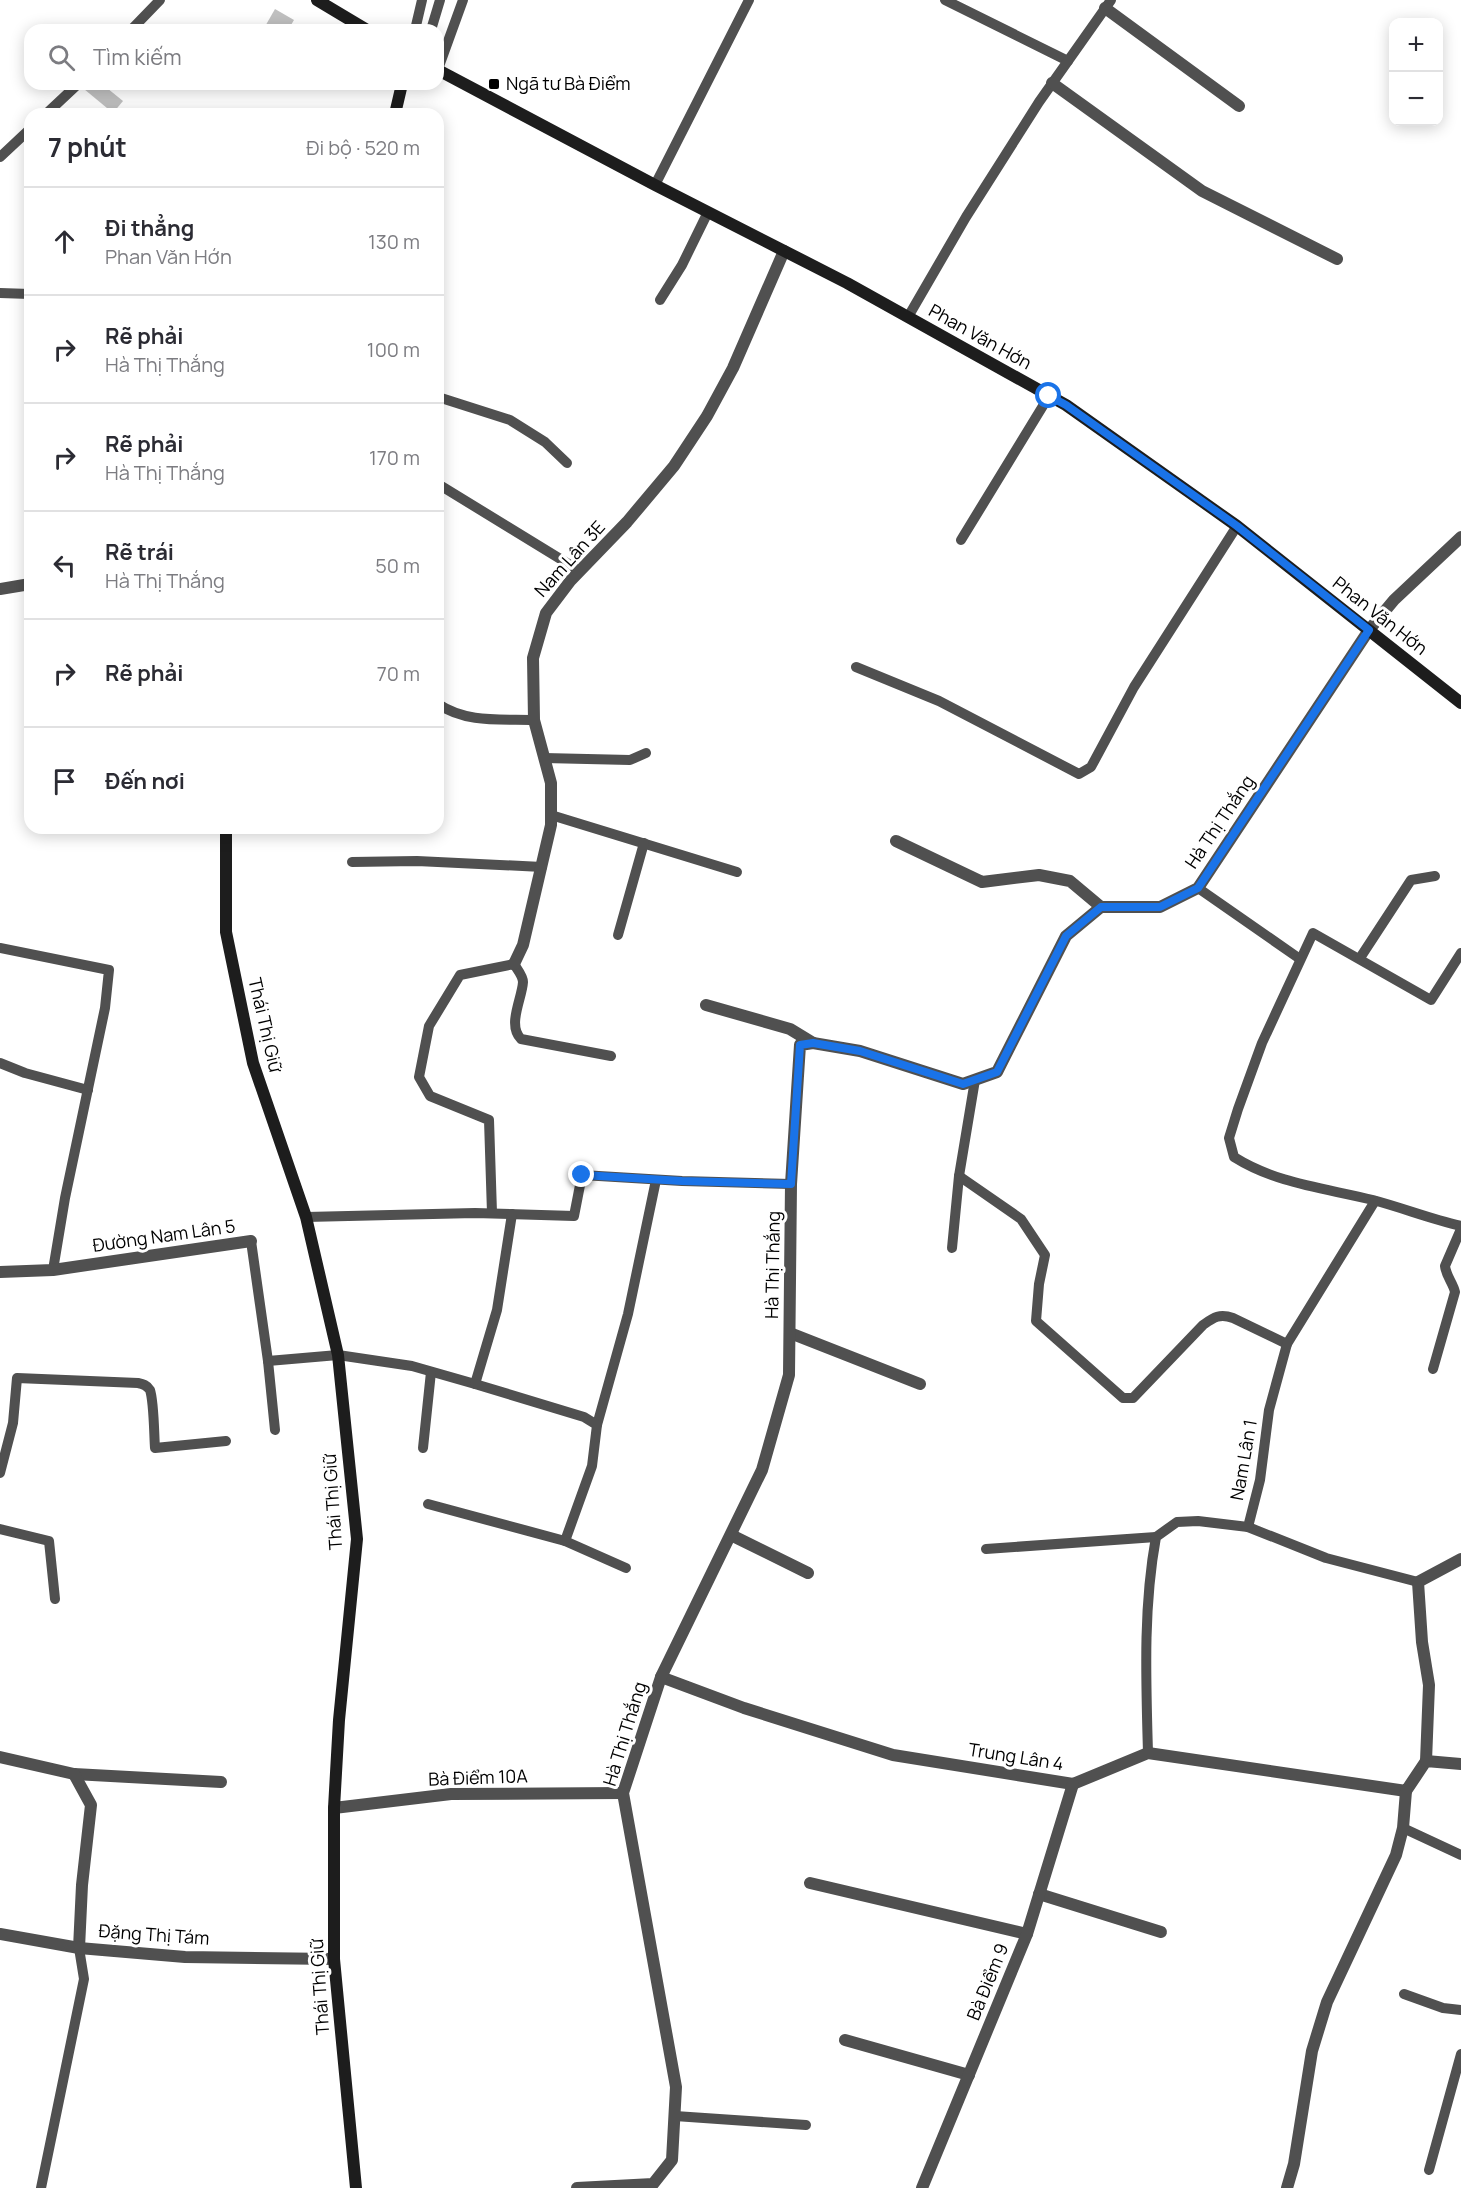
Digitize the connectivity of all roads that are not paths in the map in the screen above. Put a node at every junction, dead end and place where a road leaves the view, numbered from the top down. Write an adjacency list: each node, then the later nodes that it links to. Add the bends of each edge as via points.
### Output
1 (160, 0): 9 (lane)
2 (317, 0): 10 (street)
3 (422, 0): 11 (lane)
4 (440, 0): 12 (lane)
5 (463, 0): 13 (lane)
6 (748, 0): 24 (lane)
7 (945, 0): 14 (lane)
8 (1108, 4): 14 (lane); 19 (street)
9 (137, 24)
10 (357, 24)
11 (416, 24)
12 (433, 24)
13 (444, 52)
14 (1068, 61): 16 (lane)
15 (444, 72): 24 (street, Phan Văn Hớn)
16 (1052, 83): 27 (street, via 1202,191); 31 (lane, via 966,217)
17 (72, 90): 20 (lane)
18 (400, 90): 21 (street)
19 (1239, 106)
20 (52, 108)
21 (396, 108)
22 (24, 135): 23 (lane)
23 (0, 157)
24 (655, 185): 25 (street, Phan Văn Hớn)
25 (708, 212): 26 (street, Phan Văn Hớn); 30 (lane)
26 (784, 251): 31 (street, Phan Văn Hớn); 39 (street, Nam Lân 3E, via 733,368 707,416 674,466)
27 (1337, 259)
28 (0, 293): 29 (lane)
29 (24, 294)
30 (660, 300)
31 (908, 317): 32 (street, Phan Văn Hớn)
32 (1049, 396): 36 (street, Phan Văn Hớn); 38 (lane)
33 (444, 399): 34 (lane, via 510,420 545,442)
34 (567, 463)
35 (444, 487): 39 (lane)
36 (1237, 526): 42 (street, Phan Văn Hớn); 43 (lane, via 1134,687 1091,767 1079,774 939,701)
37 (1461, 537): 42 (street, Hà Thị Thắng, via 1394,600)
38 (961, 540)
39 (580, 571): 46 (street, Nam Lân 3E, via 546,612 533,658)
40 (24, 585): 41 (street)
41 (0, 589)
42 (1369, 630): 44 (street, Phan Văn Hớn); 57 (street, Hà Thị Thắng)
43 (856, 667)
44 (1461, 703)
45 (444, 708): 46 (lane, via 464,717)
46 (534, 720): 48 (street, Nam Lân 3E)
47 (646, 753): 48 (lane, via 630,760)
48 (544, 758): 49 (street, Nam Lân 3E, via 551,783)
49 (551, 814): 52 (lane); 54 (street, Nam Lân 3E)
50 (226, 834): 77 (street, Thái Thị Giữ, via 226,932 254,1063)
51 (896, 841): 58 (street, via 982,882 1040,875 1070,881)
52 (644, 843): 55 (lane); 59 (lane)
53 (352, 862): 54 (lane)
54 (542, 867): 64 (street, Nam Lân 3E, via 523,945)
55 (737, 872)
56 (1436, 876): 62 (lane, via 1411,880)
57 (1198, 888): 58 (street, Hà Thị Thắng, via 1160,907); 63 (lane)
58 (1101, 907): 69 (street, via 1066,936 997,1072)
59 (618, 935)
60 (0, 948): 70 (lane, via 109,970)
61 (1461, 953): 62 (lane, via 1431,1000)
62 (1360, 958): 63 (lane, via 1313,933)
63 (1300, 959): 74 (lane, via 1262,1043 1238,1109 1229,1138 1234,1157 1251,1168 1299,1185)
64 (514, 964): 67 (lane, via 523,979 516,1026 519,1037); 75 (lane, via 460,975 429,1026 418,1077 430,1096 489,1120)
65 (706, 1005): 66 (street, via 790,1029)
66 (813, 1043): 69 (street, via 860,1051 963,1084); 73 (street, Hà Thị Thắng, via 800,1045)
67 (611, 1056)
68 (0, 1063): 70 (lane)
69 (975, 1080): 71 (lane)
70 (88, 1090): 81 (lane)
71 (959, 1176): 80 (lane); 84 (lane, via 1021,1218 1045,1255 1036,1321 1123,1398 1133,1398 1216,1316 1233,1318)
72 (656, 1180): 73 (lane); 76 (lane, via 582,1175 574,1216); 91 (lane, via 628,1314)
73 (791, 1184): 83 (street, Hà Thị Thắng)
74 (1375, 1201): 78 (lane); 84 (lane, Nam Lân 1)
75 (492, 1213): 76 (lane); 77 (lane)
76 (513, 1214): 89 (lane, via 497,1310)
77 (306, 1217): 85 (street, Thái Thị Giữ)
78 (1461, 1228): 87 (lane, via 1445,1266 1455,1292)
79 (251, 1241): 81 (street, Đường Nam Lân 5); 86 (lane, Đường Nam Lân 5)
80 (952, 1248)
81 (53, 1270): 82 (street, Đường Nam Lân 5)
82 (0, 1272)
83 (790, 1333): 90 (street); 99 (street, Hà Thị Thắng, via 789,1375 762,1470)
84 (1287, 1344): 97 (lane, Nam Lân 1, via 1269,1410 1260,1479)
85 (338, 1355): 86 (lane); 88 (lane); 118 (street, Thái Thị Giữ, via 357,1539)
86 (268, 1361): 92 (lane, Đường Nam Lân 5)
87 (1433, 1369)
88 (431, 1372): 89 (lane); 94 (lane)
89 (475, 1384): 91 (lane, via 584,1417)
90 (920, 1384)
91 (597, 1425): 101 (lane, via 592,1466)
92 (275, 1430)
93 (226, 1441): 95 (lane, via 155,1448 150,1390 146,1385 17,1378 13,1424)
94 (423, 1448)
95 (0, 1473)
96 (428, 1504): 101 (lane)
97 (1248, 1527): 100 (lane, Nam Lân 1, via 1177,1522); 106 (lane, via 1326,1558)
98 (0, 1528): 107 (lane, via 49,1541)
99 (730, 1535): 105 (street); 108 (street, Hà Thị Thắng)
100 (1156, 1537): 102 (lane); 109 (lane, via 1145,1654)
101 (564, 1541): 104 (lane)
102 (986, 1549)
103 (1461, 1559): 106 (street)
104 (626, 1568)
105 (808, 1573)
106 (1418, 1582): 111 (street, via 1429,1685)
107 (54, 1599)
108 (661, 1677): 115 (street, Trung Lân 4, via 893,1755); 117 (street, Hà Thị Thắng)
109 (1148, 1753): 115 (street, Trung Lân 4); 116 (street)
110 (0, 1757): 113 (street)
111 (1426, 1761): 112 (street); 116 (street)
112 (1461, 1764)
113 (74, 1774): 114 (street); 126 (street, Đặng Thị Tám, via 91,1805)
114 (221, 1782)
115 (1073, 1784): 122 (street, Bà Điểm 9)
116 (1406, 1791): 119 (street)
117 (623, 1793): 118 (street, Bà Điểm 10A, via 451,1794); 133 (street, Hà Thị Thắng, via 676,2087)
118 (334, 1808): 127 (street, Thái Thị Giữ)
119 (1403, 1828): 120 (lane); 141 (street, via 1396,1856 1327,2002 1312,2051)
120 (1461, 1855)
121 (810, 1883): 125 (street)
122 (1039, 1894): 123 (street); 125 (street, Bà Điểm 9)
123 (1161, 1932)
124 (0, 1934): 126 (street)
125 (1027, 1934): 132 (street, Bà Điểm 9)
126 (79, 1948): 127 (street, Đặng Thị Tám, via 185,1957); 137 (lane, via 84,1979)
127 (334, 1959): 138 (street, Thái Thị Giữ)
128 (1404, 1994): 129 (lane)
129 (1461, 2010)
130 (845, 2040): 132 (street)
131 (1461, 2054): 135 (lane)
132 (969, 2074): 140 (street, Bà Điểm 9)
133 (675, 2116): 134 (lane); 136 (street, Hà Thị Thắng, via 672,2160)
134 (806, 2125)
135 (1429, 2170)
136 (654, 2186): 139 (street, Hà Thị Thắng)
137 (41, 2188)
138 (356, 2188)
139 (577, 2188)
140 (922, 2188)
141 (1287, 2188)

